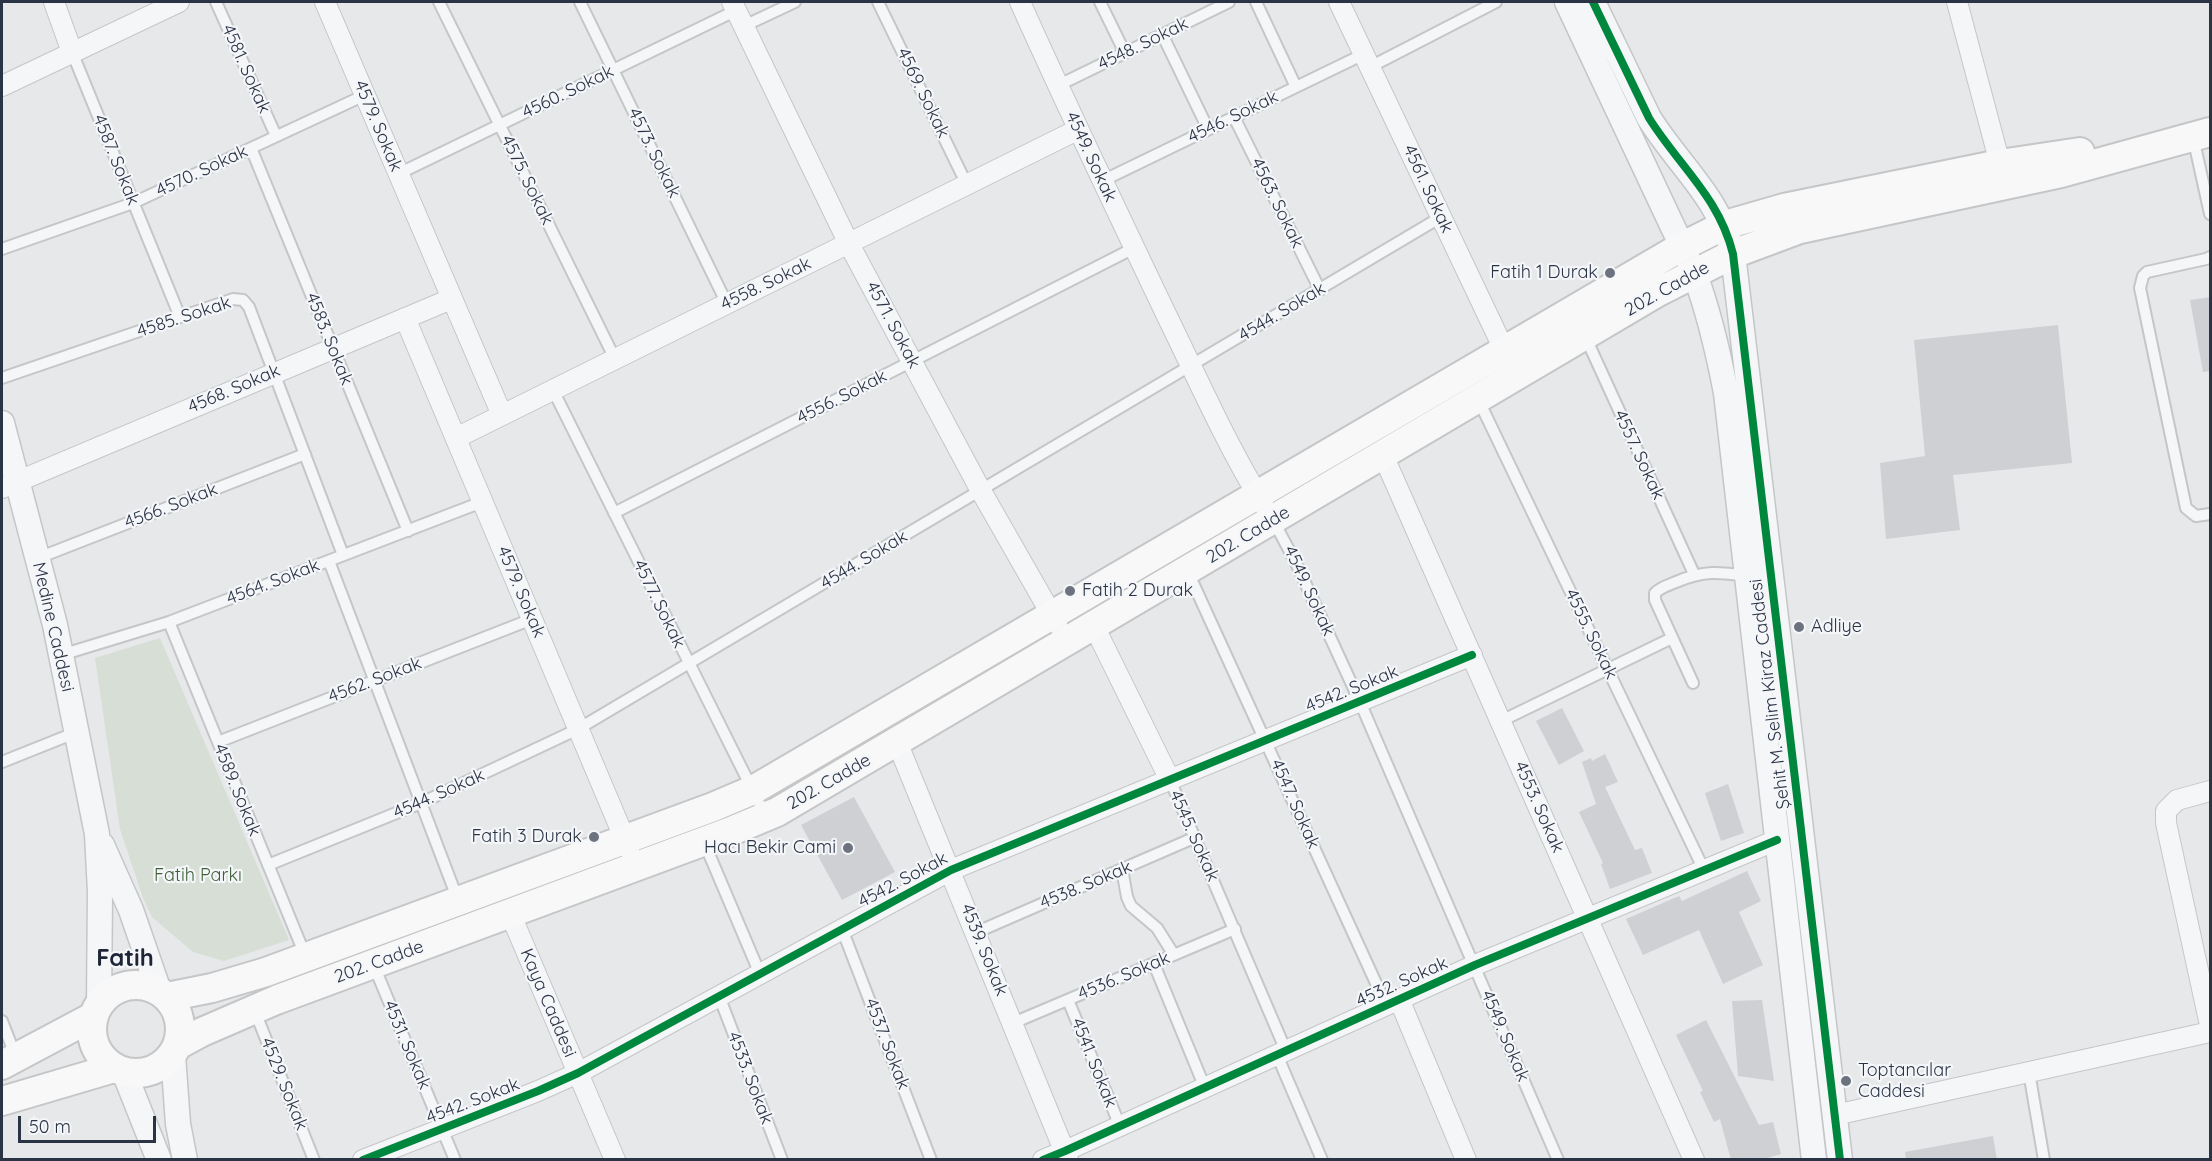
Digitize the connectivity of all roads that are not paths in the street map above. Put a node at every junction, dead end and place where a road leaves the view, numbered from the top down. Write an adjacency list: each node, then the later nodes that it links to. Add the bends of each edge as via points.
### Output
1 (54, 2): 20 (street, 4587. Sokak)
2 (179, 2): 20 (street)
3 (216, 2): 32 (lane, 4581. Sokak)
4 (325, 2): 27 (street, 4579. Sokak)
5 (439, 2): 29 (lane, 4575. Sokak)
6 (580, 2): 23 (lane, 4573. Sokak)
7 (795, 2): 18 (lane, 4560. Sokak)
8 (878, 2): 38 (lane, 4569. Sokak)
9 (1020, 2): 25 (street, 4549. Sokak)
10 (1100, 2): 21 (lane)
11 (1229, 2): 19 (lane, 4548. Sokak)
12 (1256, 2): 26 (lane)
13 (1339, 2): 22 (street, 4561. Sokak)
14 (1496, 2): 22 (lane, 4546. Sokak)
15 (1567, 2): 44 (street, Şehit M. Selim Kiraz Caddesi)
16 (1593, 2): 42 (street, Şehit M. Selim Kiraz Caddesi, via 1649,118)
17 (1957, 2): 36 (street)
18 (738, 13): 23 (lane, 4560. Sokak); 43 (street, 4571. Sokak)
19 (1162, 34): 21 (lane, 4548. Sokak); 30 (lane)
20 (72, 52): 24 (street); 39 (lane, 4587. Sokak)
21 (1125, 52): 25 (lane, 4548. Sokak)
22 (1367, 61): 26 (lane, 4546. Sokak); 41 (street, 4561. Sokak)
23 (614, 70): 29 (lane, 4560. Sokak); 52 (lane, 4573. Sokak)
24 (2, 86)
25 (1057, 86): 31 (street, 4549. Sokak)
26 (1296, 87): 28 (lane, 4546. Sokak)
27 (365, 95): 32 (lane, 4570. Sokak); 35 (street, 4579. Sokak)
28 (1234, 117): 30 (lane, 4546. Sokak); 50 (lane, 4563. Sokak)
29 (500, 125): 35 (lane, 4560. Sokak); 58 (lane, 4575. Sokak)
30 (1208, 129): 37 (lane, 4546. Sokak)
31 (1077, 130): 37 (street, 4549. Sokak); 38 (street, 4558. Sokak)
32 (276, 136): 34 (lane, 4570. Sokak)
33 (2190, 137): 36 (main road, 202. Cadde, via 2097,164); 40 (lane)
34 (251, 148): 39 (lane, 4570. Sokak); 56 (lane, 4583. Sokak)
35 (398, 174): 51 (street, 4579. Sokak)
36 (2003, 175): 42 (main road, 202. Cadde, via 1784,208); 47 (main road, 202. Cadde, via 1823,223)
37 (1102, 181): 45 (street, 4549. Sokak)
38 (967, 185): 43 (street, 4558. Sokak)
39 (133, 203): 46 (lane, 4570. Sokak); 53 (lane, 4587. Sokak)
40 (2211, 214)
41 (1441, 217): 50 (lane, 4544. Sokak); 57 (street, 4561. Sokak)
42 (1725, 225): 44 (main road, 202. Cadde); 47 (street, Şehit M. Selim Kiraz Caddesi)
43 (849, 244): 52 (street, 4558. Sokak); 59 (street, 4571. Sokak)
44 (1681, 247): 49 (street, Şehit M. Selim Kiraz Caddesi); 57 (main road, 202. Cadde)
45 (1134, 248): 59 (lane, 4556. Sokak); 60 (street, 4549. Sokak)
46 (2, 249)
47 (1733, 254): 49 (main road, 202. Cadde); 84 (street, Şehit M. Selim Kiraz Caddesi)
48 (2211, 256): 76 (lane, via 2147,272 2140,288 2186,508 2196,516)
49 (1694, 272): 55 (main road, 202. Cadde); 84 (street, Şehit M. Selim Kiraz Caddesi, via 1710,317)
50 (1320, 290): 60 (lane, 4544. Sokak)
51 (451, 299): 54 (street, 4568. Sokak); 66 (street, 4579. Sokak)
52 (728, 303): 58 (street, 4558. Sokak)
53 (180, 317): 61 (lane, 4585. Sokak, via 233,299 243,300); 63 (lane, 4585. Sokak)
54 (405, 318): 56 (street, 4568. Sokak); 68 (street, 4579. Sokak)
55 (1584, 336): 62 (main road, 202. Cadde); 83 (lane, 4557. Sokak)
56 (333, 348): 61 (street, 4568. Sokak); 78 (lane, 4583. Sokak)
57 (1504, 351): 62 (street, 4561. Sokak); 73 (main road, 202. Cadde)
58 (615, 359): 64 (street, 4558. Sokak)
59 (912, 361): 72 (street, 4571. Sokak); 75 (lane, 4556. Sokak)
60 (1192, 366): 72 (lane, 4544. Sokak); 73 (street, 4549. Sokak)
61 (274, 373): 69 (lane, 4585. Sokak); 71 (street, 4568. Sokak)
62 (1516, 376): 65 (main road, 202. Cadde)
63 (2, 378)
64 (553, 390): 66 (street, 4558. Sokak); 75 (lane, 4577. Sokak)
65 (1478, 399): 70 (main road, 202. Cadde); 94 (lane, 4555. Sokak)
66 (502, 415): 68 (street, 4558. Sokak)
67 (2, 423): 71 (street, Medine Caddesi)
68 (456, 438): 74 (street, 4579. Sokak)
69 (305, 454): 79 (lane, 4585. Sokak); 80 (lane, 4566. Sokak)
70 (1383, 454): 77 (main road, 202. Cadde); 92 (street, 4553. Sokak)
71 (10, 484): 80 (street, Medine Caddesi)
72 (981, 490): 85 (street, 4571. Sokak); 93 (lane, 4544. Sokak)
73 (1258, 495): 77 (street, 4549. Sokak); 85 (main road, 202. Cadde)
74 (482, 502): 78 (lane, 4564. Sokak); 86 (street, 4579. Sokak)
75 (614, 513): 93 (lane, 4577. Sokak)
76 (2211, 514)
77 (1273, 520): 82 (main road, 202. Cadde); 97 (lane, 4549. Sokak)
78 (408, 531): 79 (lane, 4564. Sokak)
79 (343, 555): 81 (lane, 4564. Sokak)
80 (38, 558): 91 (street, Medine Caddesi)
81 (329, 561): 87 (lane, 4564. Sokak); 95 (lane)
82 (1187, 570): 88 (main road, 202. Cadde); 101 (lane, 4547. Sokak)
83 (1694, 574): 84 (lane, via 1719,572); 89 (lane, via 1655,593)
84 (1759, 578): 113 (street, Şehit M. Selim Kiraz Caddesi); 150 (street, Şehit M. Selim Kiraz Caddesi)
85 (1052, 616): 90 (street, 4571. Sokak); 106 (main road, 202. Cadde)
86 (532, 619): 95 (lane, 4562. Sokak); 99 (street, 4579. Sokak)
87 (169, 622): 91 (lane, 4564. Sokak); 102 (lane, 4589. Sokak)
88 (1094, 626): 90 (main road, 202. Cadde); 105 (street, 4545. Sokak)
89 (1672, 638): 94 (lane); 96 (lane)
90 (1067, 642): 103 (main road, 202. Cadde)
91 (61, 655): 100 (street, Medine Caddesi)
92 (1472, 655): 97 (street, 4542. Sokak); 98 (street, 4553. Sokak)
93 (689, 663): 99 (lane, 4544. Sokak); 106 (lane, 4577. Sokak)
94 (1608, 669): 98 (lane); 119 (lane, 4555. Sokak)
95 (375, 681): 102 (lane, 4562. Sokak); 108 (lane)
96 (1693, 683)
97 (1360, 702): 101 (street, 4542. Sokak); 130 (lane, 4549. Sokak)
98 (1501, 721): 122 (street, 4553. Sokak)
99 (578, 729): 108 (lane, 4544. Sokak); 112 (street, 4579. Sokak)
100 (77, 732): 104 (lane); 110 (street, Medine Caddesi)
101 (1266, 740): 105 (street, 4542. Sokak); 135 (lane, 4547. Sokak)
102 (218, 742): 115 (lane, 4589. Sokak)
103 (897, 742): 109 (main road, 202. Cadde); 118 (street, 4539. Sokak)
104 (2, 762)
105 (1170, 780): 111 (lane, 4545. Sokak); 118 (street, 4542. Sokak)
106 (753, 790): 109 (lane, 4577. Sokak); 112 (main road, 202. Cadde)
107 (2211, 791): 140 (street, via 2177,800 2166,811 2166,823)
108 (421, 803): 115 (lane, 4544. Sokak); 121 (lane)
109 (766, 817): 114 (main road, 202. Cadde)
110 (97, 834): 132 (street, Medine Caddesi); 137 (street, Medine Caddesi, via 100,902)
111 (1196, 837): 117 (lane, 4538. Sokak); 124 (lane, 4545. Sokak)
112 (625, 839): 116 (street, 4579. Sokak); 121 (main road, 202. Cadde)
113 (1777, 840): 119 (street, 4532. Sokak); 167 (street, Şehit M. Selim Kiraz Caddesi)
114 (704, 842): 116 (main road, 202. Cadde); 131 (lane)
115 (268, 865): 127 (lane, 4589. Sokak)
116 (636, 866): 120 (main road, 202. Cadde)
117 (1122, 869): 125 (lane, 4538. Sokak); 126 (lane, via 1131,906 1157,928)
118 (951, 870): 123 (street, 4542. Sokak); 125 (street, 4539. Sokak)
119 (1704, 870): 122 (street, 4532. Sokak)
120 (510, 914): 121 (main road, 202. Cadde); 147 (street, Kaya Caddesi)
121 (463, 915): 127 (main road, 202. Cadde); 128 (main road, 202. Cadde)
122 (1588, 918): 130 (street, 4532. Sokak); 166 (street, 4553. Sokak)
123 (842, 929): 131 (street, 4542. Sokak); 161 (lane, 4537. Sokak)
124 (1235, 929): 126 (lane, 4536. Sokak); 143 (lane, 4545. Sokak)
125 (977, 932): 139 (street, 4539. Sokak)
126 (1174, 955): 129 (lane, 4536. Sokak)
127 (306, 957): 132 (main road, 202. Cadde, via 241,980)
128 (373, 964): 136 (main road, 202. Cadde); 152 (lane, 4531. Sokak)
129 (1154, 964): 134 (lane, 4536. Sokak); 148 (lane)
130 (1475, 965): 135 (street, 4532. Sokak); 165 (lane, 4549. Sokak)
131 (760, 974): 133 (street, 4542. Sokak)
132 (163, 994): 137 (main road, via 128,985 109,993); 142 (main road, via 178,1014 180,1035)
133 (719, 996): 147 (street, 4542. Sokak); 160 (lane, 4533. Sokak)
134 (1068, 1000): 139 (lane, 4536. Sokak); 151 (lane, 4541. Sokak)
135 (1393, 1002): 143 (street, 4532. Sokak); 164 (street, 4547. Sokak)
136 (253, 1009): 142 (main road, 202. Cadde, via 202,1032); 156 (lane, 4529. Sokak)
137 (96, 1010): 144 (main road); 145 (main road, via 93,1042 98,1052)
138 (2, 1021): 144 (lane)
139 (1013, 1023): 153 (street, 4539. Sokak)
140 (2211, 1025)
141 (2211, 1032): 146 (street)
142 (175, 1050): 145 (main road, via 165,1063 146,1073); 155 (street, via 178,1124)
143 (1282, 1053): 148 (street, 4532. Sokak); 163 (lane, 4545. Sokak)
144 (9, 1062)
145 (119, 1070): 149 (main road); 154 (street)
146 (2029, 1072): 150 (street); 169 (lane)
147 (578, 1073): 152 (street, 4542. Sokak); 159 (street, Kaya Caddesi)
148 (1205, 1088): 151 (street, 4532. Sokak)
149 (2, 1101)
150 (1835, 1115): 168 (street, Şehit M. Selim Kiraz Caddesi)
151 (1120, 1126): 153 (street, 4532. Sokak)
152 (442, 1129): 157 (street, 4542. Sokak); 158 (lane, 4531. Sokak)
153 (1067, 1155): 162 (street, 4532. Sokak)
154 (159, 1160)
155 (185, 1160)
156 (314, 1160)
157 (363, 1160)
158 (455, 1160)
159 (615, 1160)
160 (782, 1160)
161 (931, 1160)
162 (1043, 1160)
163 (1322, 1160)
164 (1466, 1160)
165 (1558, 1160)
166 (1694, 1160)
167 (1814, 1160)
168 (1840, 1160)
169 (2044, 1160)

